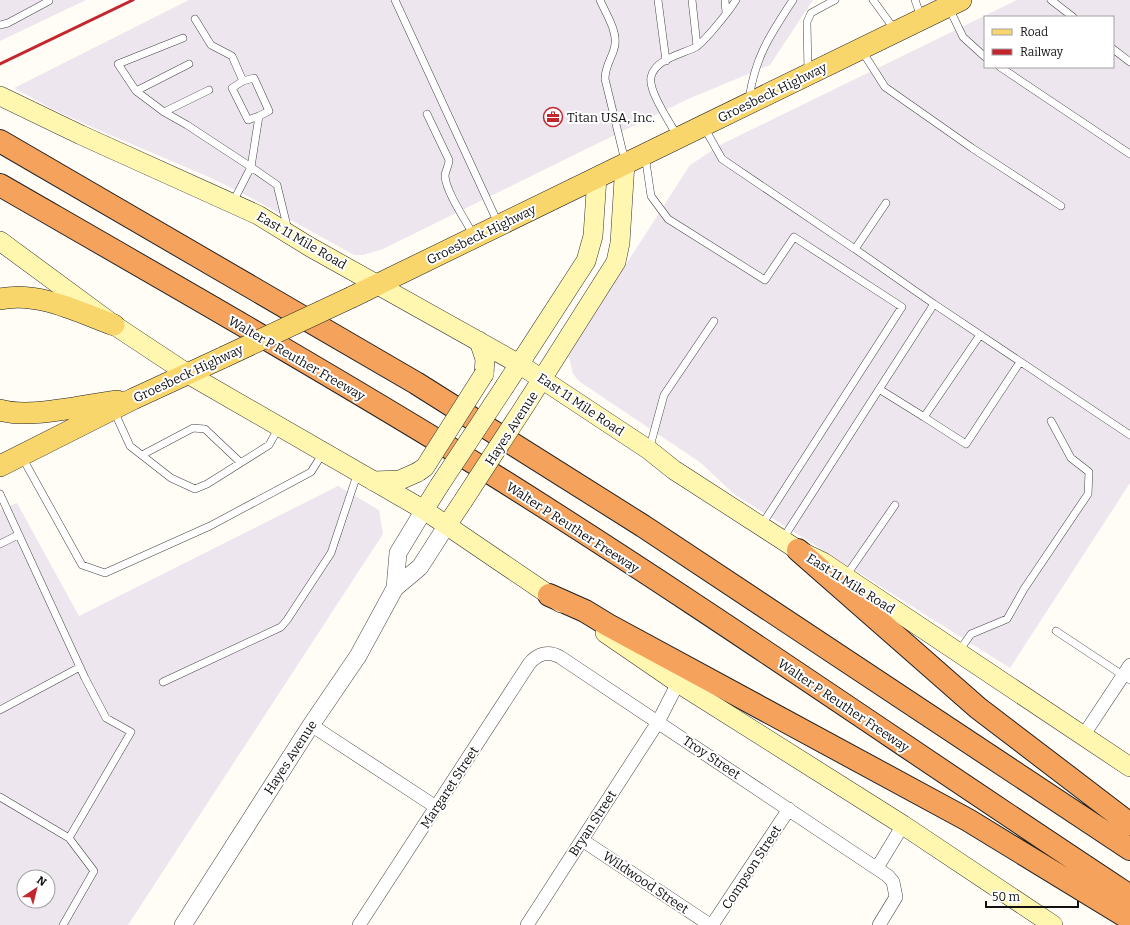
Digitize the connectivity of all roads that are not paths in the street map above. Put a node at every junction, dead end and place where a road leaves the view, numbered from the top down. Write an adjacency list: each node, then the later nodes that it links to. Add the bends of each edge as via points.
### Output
1 (47, 0): 17 (lane, via 49,1)
2 (395, 0): 49 (lane)
3 (600, 0): 42 (lane, via 615,35 605,79)
4 (658, 0): 24 (lane)
5 (692, 0): 20 (lane)
6 (724, 0): 14 (lane)
7 (736, 0): 14 (lane)
8 (793, 0): 33 (lane, via 761,52 755,66)
9 (835, 0): 28 (lane, via 811,13 807,22)
10 (873, 0): 18 (lane)
11 (1051, 0): 15 (lane)
12 (955, 3): 13 (main road, Groesbeck Highway); 23 (lane, via 963,37)
13 (918, 9): 18 (main road, Groesbeck Highway)
14 (726, 14): 20 (lane)
15 (1072, 16)
16 (195, 19): 29 (lane, via 211,45 232,56)
17 (0, 25)
18 (896, 32): 21 (main road, Groesbeck Highway)
19 (183, 38): 31 (lane, via 118,64)
20 (697, 46): 24 (lane)
21 (861, 49): 28 (main road, Groesbeck Highway); 48 (lane, via 885,87)
22 (1114, 49): 25 (lane)
23 (984, 56)
24 (666, 61): 38 (lane, via 656,66 651,77 653,91)
25 (1130, 62)
26 (189, 64): 31 (lane)
27 (1001, 68): 41 (lane)
28 (808, 74): 33 (main road, Groesbeck Highway)
29 (243, 81): 36 (lane, via 254,78 270,111); 36 (lane, via 232,88 248,120)
30 (208, 90): 34 (lane)
31 (136, 91): 34 (lane)
32 (0, 96): 46 (main road, East 11 Mile Road)
33 (748, 103): 37 (main road, Groesbeck Highway)
34 (164, 112): 43 (lane)
35 (427, 114): 51 (lane, via 449,160 445,174 447,186)
36 (259, 116): 43 (lane)
37 (703, 125): 38 (main road, Groesbeck Highway); 53 (lane, via 722,159)
38 (678, 138): 40 (main road, Groesbeck Highway)
39 (0, 141): 110 (highway, via 416,383 643,526)
40 (645, 154): 42 (main road, Groesbeck Highway); 84 (lane, via 651,196 668,219 765,280 794,237 902,307)
41 (1130, 154)
42 (625, 163): 44 (main road, Groesbeck Highway); 64 (main road, Hayes Avenue, via 620,243 616,262)
43 (251, 167): 46 (lane); 50 (lane, via 277,185)
44 (597, 177): 49 (main road, Groesbeck Highway); 62 (main road, Hayes Avenue, via 593,236 586,261)
45 (0, 185): 112 (highway, Walter P Reuther Freeway, via 360,393 500,479)
46 (234, 202): 50 (main road, East 11 Mile Road)
47 (886, 203): 53 (lane)
48 (1061, 206)
49 (498, 225): 51 (main road, Groesbeck Highway)
50 (289, 234): 54 (main road, East 11 Mile Road)
51 (474, 237): 54 (main road, Groesbeck Highway)
52 (0, 241): 58 (main road)
53 (855, 249): 56 (lane)
54 (379, 284): 60 (main road, East 11 Mile Road); 63 (main road, Groesbeck Highway, bridge)
55 (0, 299): 58 (main road, via 43,299)
56 (934, 304): 59 (lane); 65 (lane)
57 (714, 321): 73 (lane, via 664,395)
58 (114, 326): 63 (main road)
59 (980, 335): 61 (lane); 69 (lane)
60 (479, 341): 62 (main road, East 11 Mile Road); 79 (main road, bridge, via 485,359 484,374 425,467 400,480)
61 (1020, 362): 69 (lane, via 966,444); 72 (lane)
62 (519, 364): 64 (main road, East 11 Mile Road); 82 (main road, Hayes Avenue, bridge)
63 (188, 374): 66 (main road, Groesbeck Highway); 71 (main road)
64 (543, 378): 73 (main road, East 11 Mile Road); 83 (main road, Hayes Avenue, bridge)
65 (879, 389): 69 (lane); 87 (lane)
66 (133, 399): 67 (main road, Groesbeck Highway); 68 (main road, via 33,413 12,414)
67 (113, 409): 75 (main road, Groesbeck Highway); 76 (lane, via 130,446)
68 (0, 410)
69 (924, 417)
70 (1051, 421): 92 (lane, via 1071,458 1089,472 1088,494 1024,589 1007,619 971,634)
71 (279, 426): 74 (main road); 77 (lane, via 269,445)
72 (1130, 435)
73 (649, 450): 84 (main road, East 11 Mile Road, via 674,470)
74 (323, 452): 75 (lane, via 311,472 210,526 105,572 82,566); 79 (main road)
75 (21, 455): 78 (main road, Groesbeck Highway)
76 (142, 455): 77 (lane, via 171,478 195,489); 77 (lane, via 193,428 205,429)
77 (240, 462)
78 (0, 466)
79 (366, 477): 82 (main road); 96 (lane, via 331,553 287,620 281,626)
80 (0, 494): 85 (lane)
81 (895, 505): 88 (lane)
82 (424, 510): 83 (main road); 89 (street, Hayes Avenue, via 398,552)
83 (447, 525): 89 (street, Hayes Avenue, via 420,567); 90 (main road)
84 (761, 527): 87 (main road, East 11 Mile Road)
85 (18, 536): 86 (lane); 94 (lane)
86 (0, 544)
87 (790, 545): 88 (main road, East 11 Mile Road); 106 (highway, via 978,708)
88 (845, 577): 92 (main road, East 11 Mile Road)
89 (394, 588): 100 (street, Hayes Avenue, via 358,656)
90 (549, 595): 97 (main road); 113 (highway, via 585,611 968,820)
91 (1056, 631): 95 (lane)
92 (958, 652): 101 (main road, East 11 Mile Road)
93 (544, 654): 99 (street, Troy Street, via 550,653 560,657); 104 (street, Margaret Street, via 537,656 529,664)
94 (80, 667): 98 (lane); 108 (lane, via 106,718 131,732)
95 (1128, 674): 101 (street)
96 (163, 682)
97 (678, 683): 99 (street, Bryan Street); 107 (main road)
98 (0, 710)
99 (658, 722): 105 (street, Troy Street); 109 (street, Bryan Street)
100 (310, 725): 104 (street); 115 (street, Hayes Avenue)
101 (1083, 736): 102 (main road, East 11 Mile Road)
102 (1130, 767)
103 (0, 797): 108 (lane)
104 (436, 807): 116 (street, Margaret Street)
105 (789, 809): 111 (street, Troy Street); 118 (street, Compson Street)
106 (1130, 824)
107 (903, 826): 111 (street); 120 (main road)
108 (69, 838): 114 (lane, via 94,872)
109 (582, 840): 117 (street, Bryan Street); 118 (street, Wildwood Street)
110 (1130, 849)
111 (877, 868): 119 (street, Troy Street, via 893,882 896,890 893,904)
112 (1130, 896)
113 (1130, 919)
114 (63, 925)
115 (183, 925)
116 (360, 925)
117 (526, 925)
118 (711, 925)
119 (879, 925)
120 (1052, 925)

